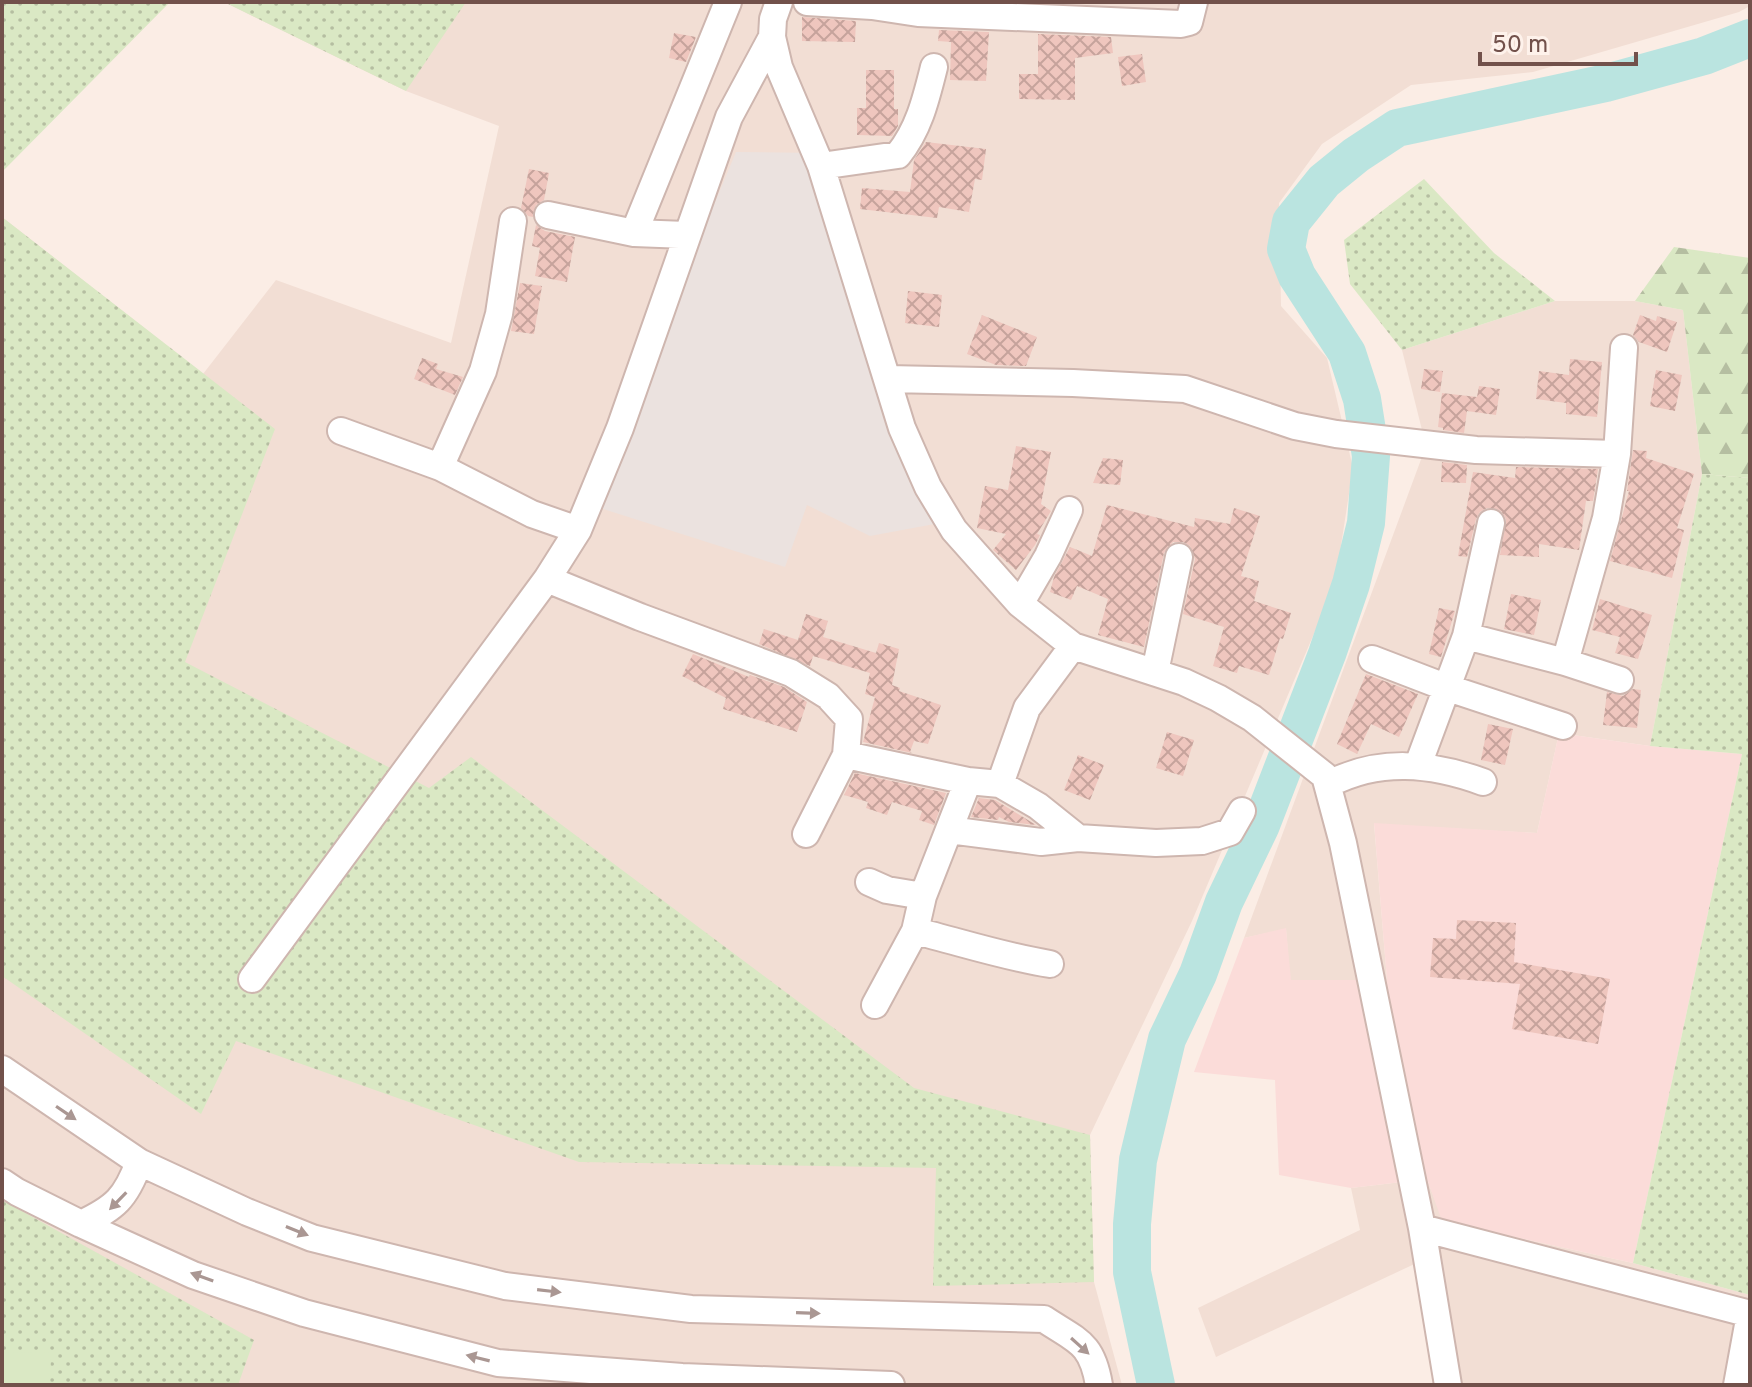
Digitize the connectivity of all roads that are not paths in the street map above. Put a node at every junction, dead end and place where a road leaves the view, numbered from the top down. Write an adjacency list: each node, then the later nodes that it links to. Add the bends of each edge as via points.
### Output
1 (728, 2): 10 (street)
2 (779, 2): 5 (street)
3 (807, 2): 4 (street, via 918,13 1181,24 1189,22)
4 (1194, 2)
5 (772, 37): 7 (street, via 779,67); 10 (street)
6 (934, 67): 7 (street, via 922,114 898,155)
7 (821, 166): 12 (street)
8 (548, 215): 10 (street)
9 (513, 221): 15 (street, via 499,314 483,371)
10 (662, 234): 18 (street, via 620,428)
11 (1624, 348): 14 (street)
12 (888, 379): 14 (street, via 1185,389 1295,426 1336,434 1476,450); 21 (street, via 928,487 954,530)
13 (341, 431): 15 (street)
14 (1617, 454): 25 (street, via 1606,518)
15 (440, 467): 18 (street, via 532,514)
16 (1069, 510): 21 (street)
17 (1491, 523): 22 (street)
18 (571, 527): 20 (street)
19 (1179, 557): 26 (street)
20 (547, 579): 30 (street, via 791,673 828,696 849,719); 44 (street)
21 (1020, 604): 23 (street)
22 (1466, 636): 25 (street); 28 (street)
23 (1073, 646): 26 (street); 35 (street, via 1027,708)
24 (1372, 659): 28 (street)
25 (1565, 662): 27 (street)
26 (1155, 672): 32 (street, via 1218,698)
27 (1620, 680)
28 (1445, 687): 29 (street); 31 (street)
29 (1563, 726)
30 (846, 755): 33 (street); 38 (street)
31 (1418, 765): 32 (street); 34 (street)
32 (1327, 780): 50 (street)
33 (968, 781): 35 (street); 37 (street)
34 (1483, 782)
35 (1000, 784): 39 (street)
36 (1242, 811): 39 (street, via 1230,832 1202,841)
37 (949, 830): 39 (street, via 1041,842); 41 (street)
38 (806, 834)
39 (1078, 838)
40 (869, 882): 41 (street)
41 (923, 896): 42 (street)
42 (915, 931): 43 (street); 45 (street)
43 (1050, 964)
44 (252, 979)
45 (875, 1005)
46 (2, 1069): 47 (street, one-way to 47)
47 (139, 1162): 49 (street, one-way to 49, via 129,1190 108,1212); 54 (street, one-way to 54, via 312,1238 505,1286 691,1309 1044,1319 1088,1348)
48 (2, 1182): 49 (street)
49 (81, 1224): 52 (street, one-way to 49, via 498,1363 304,1313 193,1275)
50 (1422, 1228): 51 (street); 55 (street)
51 (1750, 1314): 56 (street)
52 (682, 1381): 53 (street)
53 (891, 1385)
54 (1099, 1385)
55 (1448, 1385)
56 (1737, 1385)

